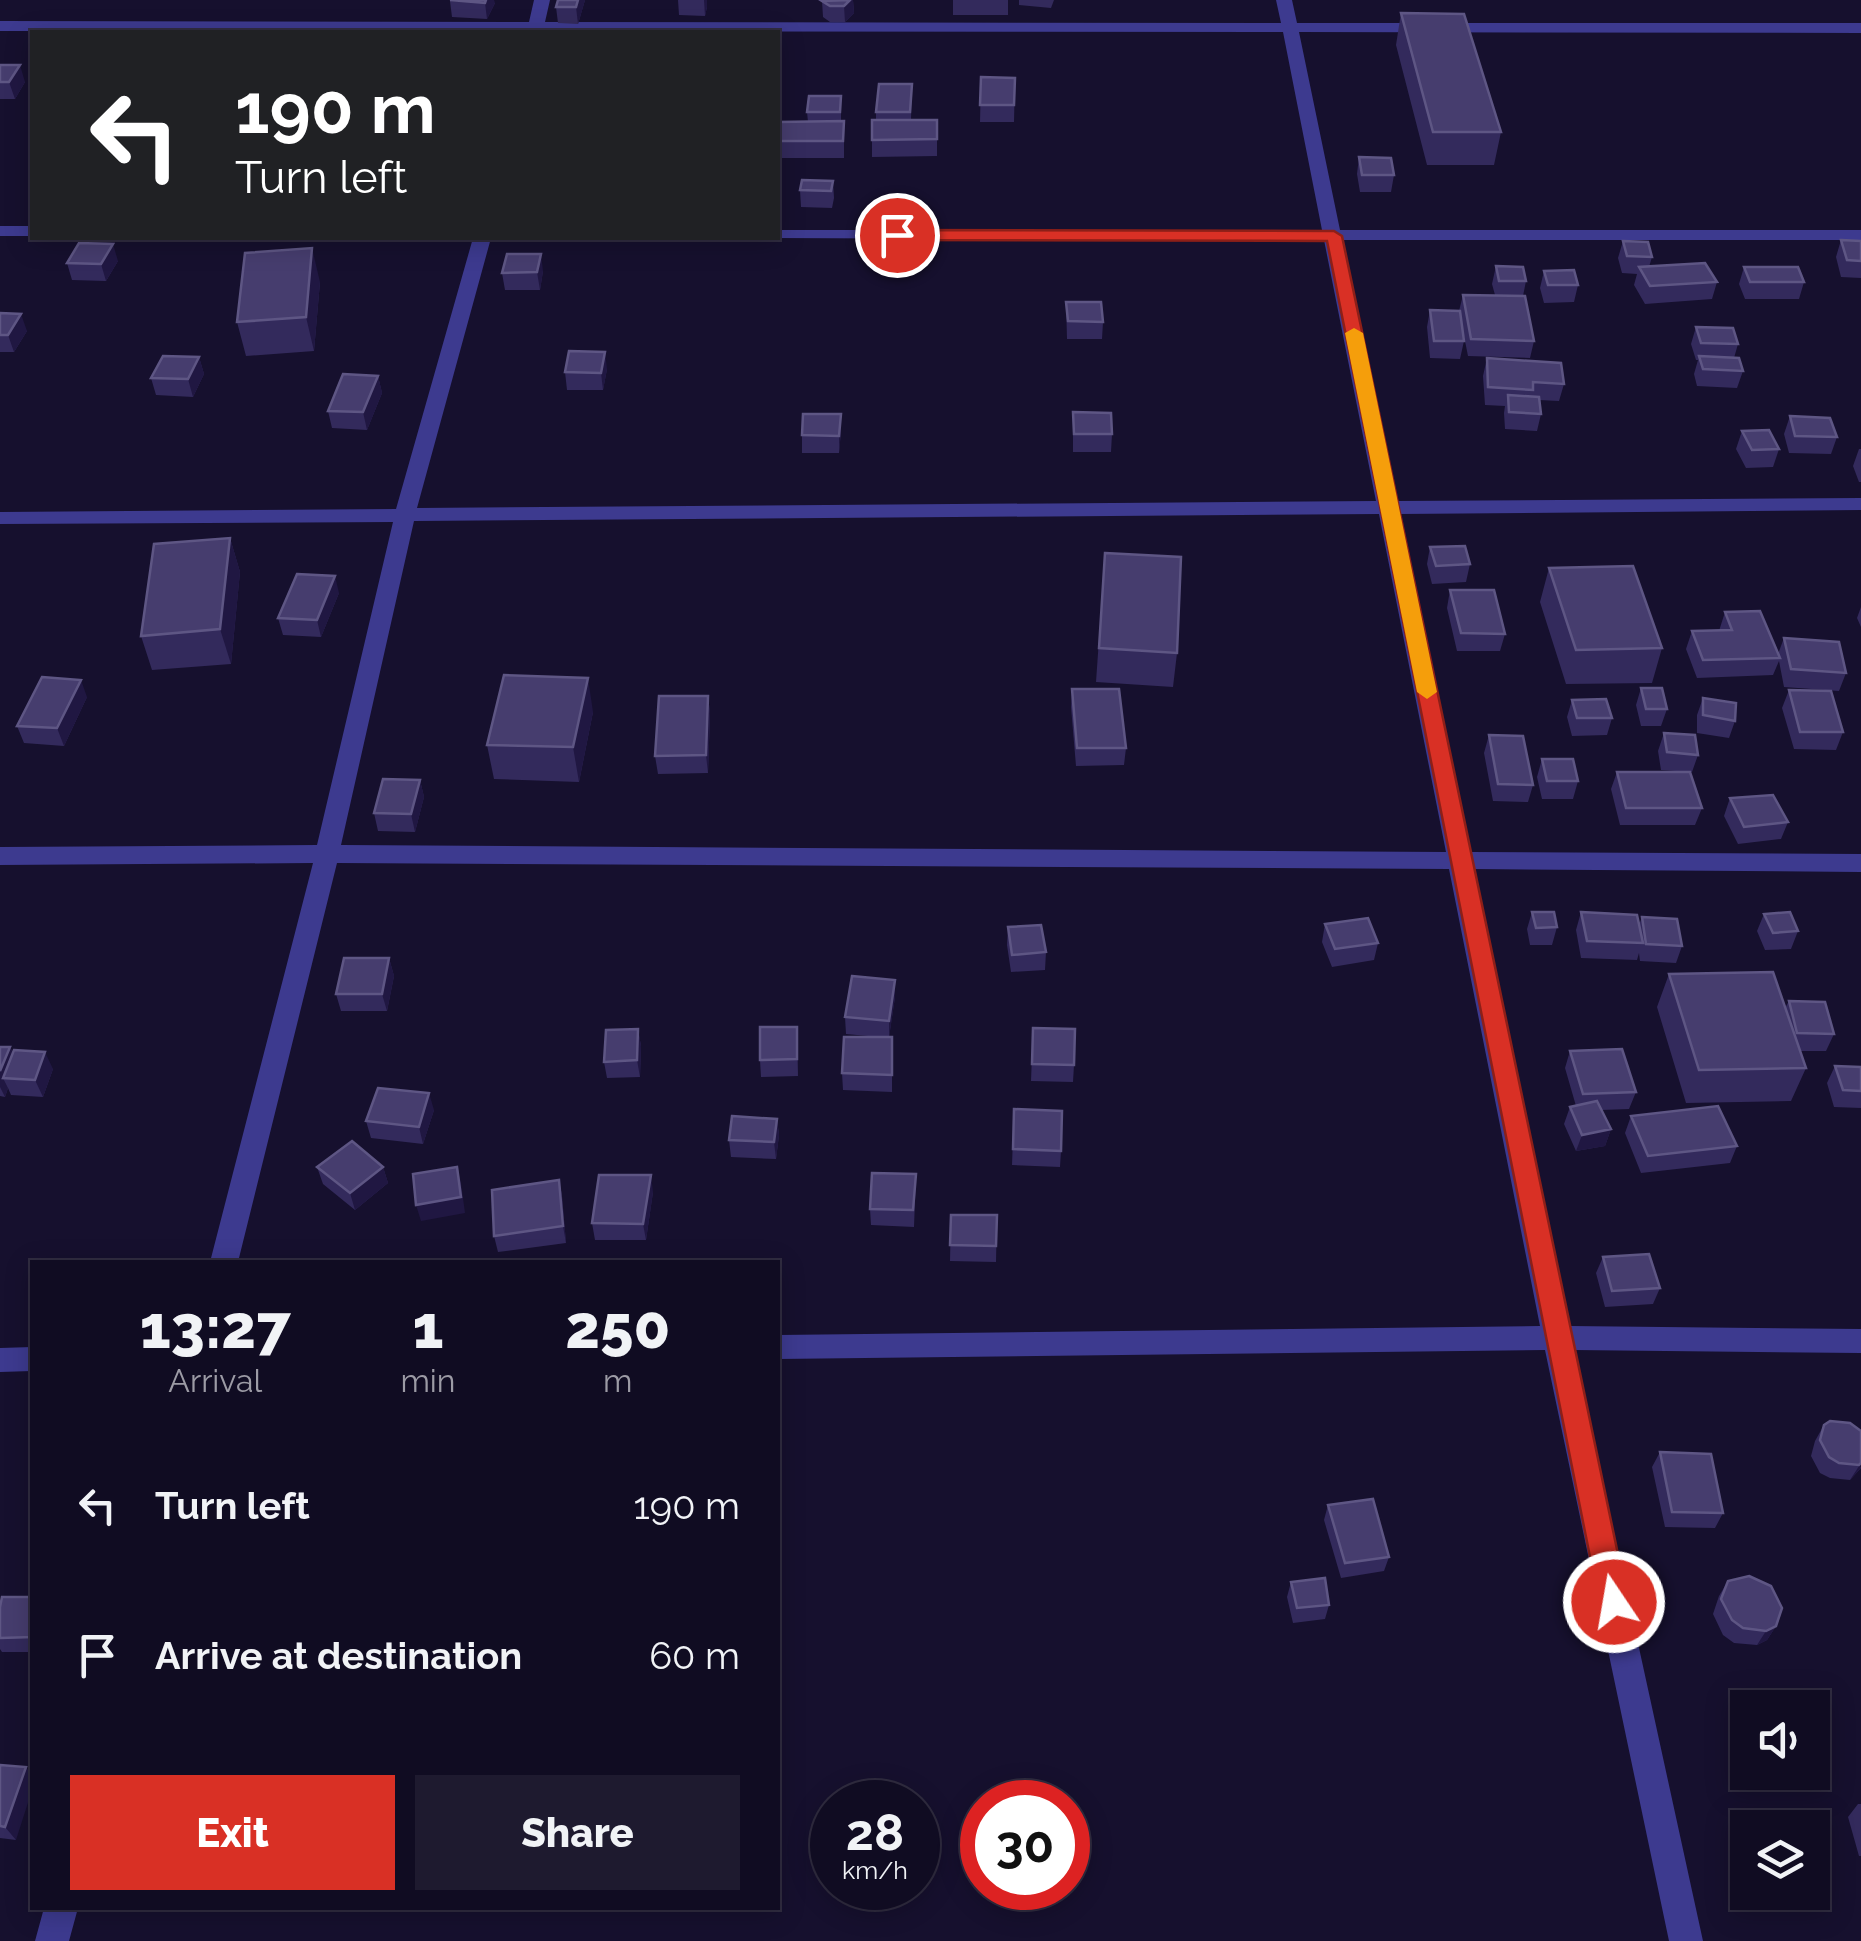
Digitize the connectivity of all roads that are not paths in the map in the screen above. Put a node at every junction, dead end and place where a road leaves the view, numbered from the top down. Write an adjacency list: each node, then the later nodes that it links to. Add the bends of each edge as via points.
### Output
1 (542, 0): 6 (street)
2 (1284, 0): 4 (street)
3 (0, 26): 6 (street)
4 (1290, 27): 5 (street); 6 (street); 11 (street)
5 (1861, 28)
6 (534, 30)
7 (0, 230): 8 (street)
8 (30, 231)
9 (780, 235): 11 (street)
10 (1861, 235): 11 (street)
11 (1334, 236): 14 (street)
12 (481, 240): 15 (street)
13 (1861, 504): 14 (street)
14 (1390, 506): 15 (street); 19 (street)
15 (405, 514): 16 (street); 17 (street)
16 (0, 518)
17 (327, 854): 18 (street); 19 (street); 21 (street)
18 (0, 856)
19 (1460, 859): 20 (street); 22 (street)
20 (1861, 863)
21 (225, 1260)
22 (1557, 1338): 23 (street); 24 (street); 29 (street)
23 (1861, 1341)
24 (780, 1347)
25 (30, 1359): 26 (street)
26 (0, 1360)
27 (60, 1910): 28 (street)
28 (52, 1941)
29 (1686, 1941)

